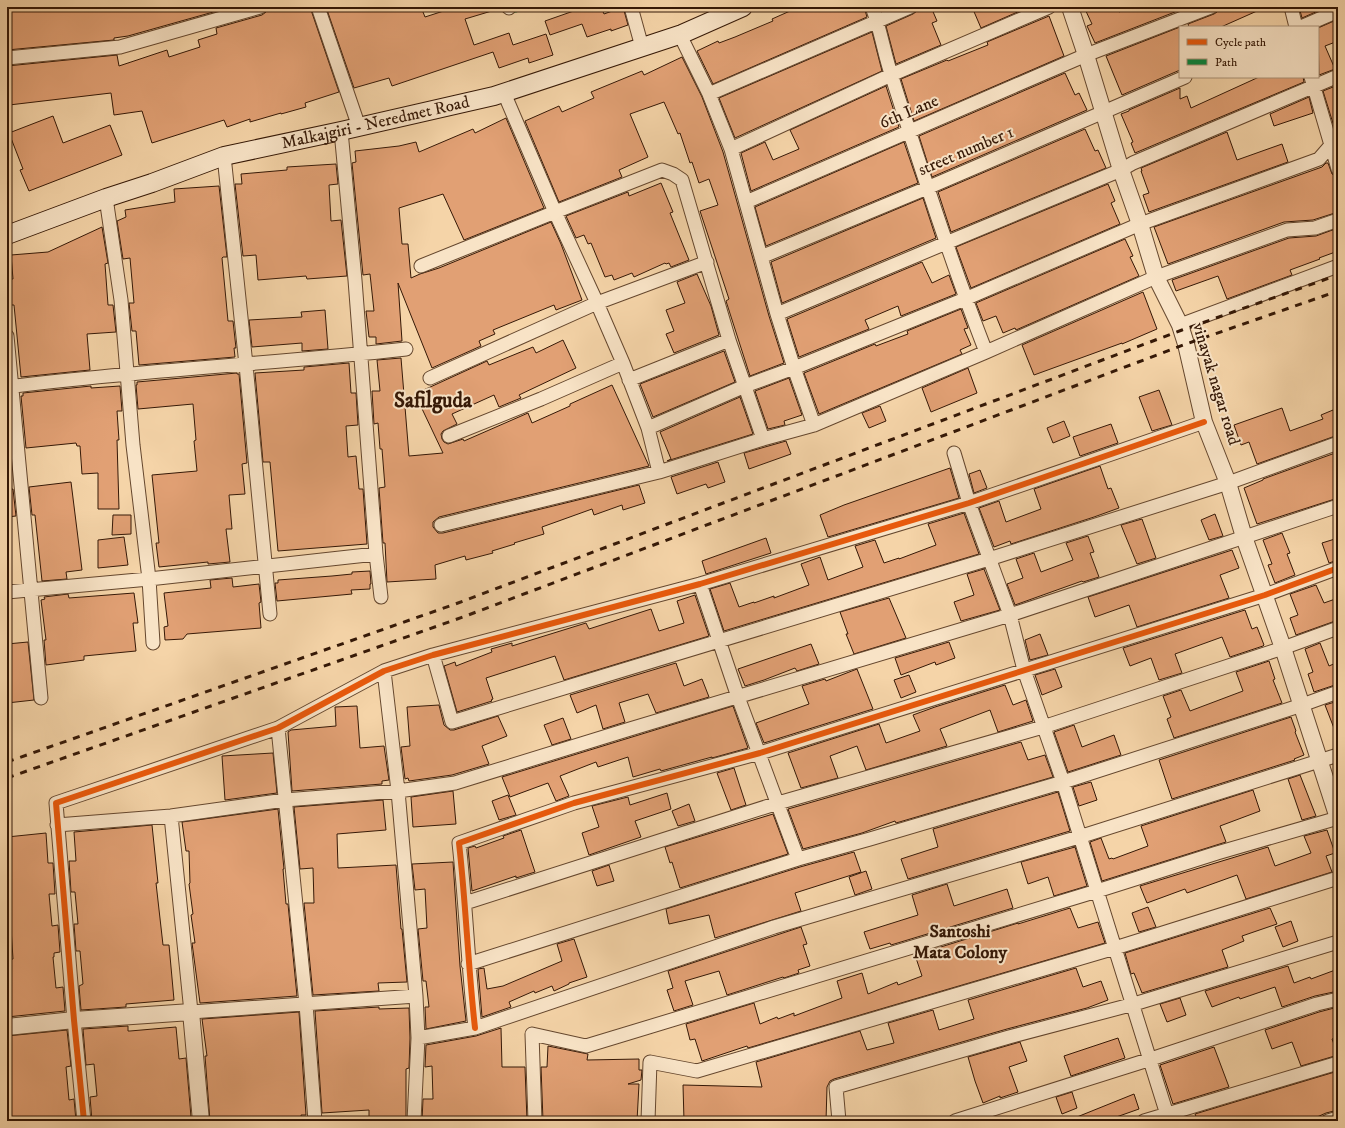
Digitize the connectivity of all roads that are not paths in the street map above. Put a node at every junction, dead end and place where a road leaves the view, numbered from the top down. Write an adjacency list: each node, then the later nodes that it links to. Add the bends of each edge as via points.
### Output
1 (260, 7): 18 (street, via 120,46)
2 (318, 7): 26 (street)
3 (631, 7): 16 (street)
4 (743, 7): 15 (main road, Malkajgiri - Neredmet Road)
5 (872, 7): 12 (street)
6 (910, 7): 12 (street)
7 (1049, 7): 19 (street)
8 (1070, 7): 17 (street, vinayak nagar road)
9 (1210, 7): 17 (street, 6th Lane)
10 (1291, 7): 13 (street)
11 (1338, 11): 14 (street)
12 (878, 21): 19 (street); 24 (street)
13 (1296, 26)
14 (1303, 26)
15 (680, 35): 16 (main road, Malkajgiri - Neredmet Road); 24 (street)
16 (642, 47): 23 (main road, Malkajgiri - Neredmet Road)
17 (1086, 55): 25 (street, vinayak nagar road); 28 (street, 6th Lane)
18 (7, 58)
19 (891, 75): 28 (street); 30 (street)
20 (1338, 76): 22 (street)
21 (1183, 78): 25 (street, street number 1)
22 (1312, 82): 29 (street); 33 (street)
23 (504, 93): 26 (main road, Malkajgiri - Neredmet Road); 37 (street)
24 (708, 94): 30 (street)
25 (1103, 112): 33 (street, vinayak nagar road); 34 (street, street number 1)
26 (359, 127): 27 (main road, Malkajgiri - Neredmet Road)
27 (341, 131): 31 (main road, Malkajgiri - Neredmet Road); 55 (street)
28 (910, 132): 34 (street); 36 (street, 6th Lane)
29 (1335, 143): 32 (street); 39 (street, via 1319,159)
30 (731, 149): 36 (street)
31 (224, 156): 35 (main road, Malkajgiri - Neredmet Road); 57 (street)
32 (1338, 169)
33 (1121, 170): 39 (street, vinayak nagar road); 41 (street)
34 (927, 188): 41 (street); 42 (street, street number 1)
35 (106, 198): 40 (main road, Malkajgiri - Neredmet Road); 59 (street, via 121,300)
36 (746, 202): 42 (street)
37 (555, 212): 43 (street, via 662,170 682,180); 44 (street); 48 (street)
38 (1338, 220): 46 (street, via 1315,228 1287,230)
39 (1140, 224): 46 (street, vinayak nagar road); 47 (street)
40 (8, 231)
41 (946, 243): 47 (street); 49 (street)
42 (761, 257): 49 (street)
43 (707, 262): 48 (street); 52 (street)
44 (421, 266)
45 (1338, 266): 50 (street)
46 (1156, 277): 50 (street, vinayak nagar road); 54 (street)
47 (965, 299): 54 (street); 58 (street)
48 (598, 303): 56 (street); 60 (street)
49 (777, 314): 58 (street)
50 (1180, 325): 64 (street, vinayak nagar road)
51 (7, 336): 62 (street)
52 (729, 340): 61 (street); 63 (street)
53 (406, 349): 55 (street)
54 (986, 352): 65 (street)
55 (360, 354): 57 (street); 77 (street)
56 (623, 363): 61 (street); 67 (street)
57 (246, 365): 59 (street); 79 (street)
58 (794, 368): 63 (street); 65 (street)
59 (127, 374): 62 (street); 81 (street)
60 (430, 378)
61 (629, 380): 66 (street)
62 (10, 386): 83 (street)
63 (745, 386): 66 (street); 68 (street)
64 (1204, 422): 72 (street, vinayak nagar road); 73 (street)
65 (814, 425): 68 (street)
66 (648, 428): 71 (street)
67 (449, 436)
68 (763, 439): 71 (street)
69 (1338, 443): 72 (street)
70 (954, 453): 73 (street)
71 (660, 472): 75 (street)
72 (1228, 483): 76 (street, vinayak nagar road); 78 (street)
73 (969, 503): 78 (street); 82 (street)
74 (1338, 506): 76 (street)
75 (441, 525)
76 (1244, 537): 85 (street, vinayak nagar road); 88 (street)
77 (376, 554): 79 (street); 86 (street)
78 (989, 559): 88 (street); 90 (street)
79 (265, 566): 81 (street); 87 (street)
80 (1338, 568): 85 (street)
81 (149, 579): 83 (street); 91 (street)
82 (700, 584): 90 (street); 93 (street)
83 (32, 590): 84 (street); 98 (street)
84 (7, 592)
85 (1265, 595): 92 (street, vinayak nagar road); 94 (street)
86 (381, 597)
87 (270, 614)
88 (1010, 615): 94 (street); 97 (street)
89 (1338, 628): 92 (street)
90 (719, 641): 93 (street, via 452,722); 97 (street)
91 (153, 643)
92 (1283, 648): 99 (street, vinayak nagar road); 100 (street)
93 (433, 655): 95 (street)
94 (1024, 670): 100 (street); 102 (street)
95 (384, 671): 101 (street); 106 (street)
96 (1338, 692): 99 (street)
97 (738, 697): 102 (street); 106 (street, via 455,783)
98 (41, 698)
99 (1302, 705): 104 (street, vinayak nagar road); 105 (street)
100 (1043, 727): 105 (street); 108 (street)
101 (278, 728): 107 (street); 111 (street, via 56,803)
102 (760, 753): 108 (street); 116 (street, via 574,803 459,843)
103 (1338, 755): 104 (street)
104 (1320, 761): 110 (street, vinayak nagar road); 112 (street)
105 (1063, 782): 112 (street); 113 (street)
106 (398, 791): 107 (street); 120 (street)
107 (285, 800): 109 (street); 122 (street)
108 (778, 803): 113 (street); 116 (street)
109 (171, 816): 111 (street); 124 (street)
110 (1338, 818): 115 (street)
111 (57, 825): 125 (street)
112 (1079, 837): 115 (street); 127 (street, via 774,927)
113 (798, 858): 119 (street)
114 (1338, 878): 118 (street)
115 (1097, 891): 118 (street); 137 (street, via 586,1046 532,1034)
116 (465, 903): 119 (street)
117 (1338, 942): 123 (street)
118 (1115, 948): 123 (street); 138 (street, via 697,1071 650,1062)
119 (468, 964): 127 (street)
120 (416, 996): 122 (street); 128 (street)
121 (1338, 999): 129 (street)
122 (306, 1004): 124 (street); 135 (street)
123 (1134, 1004): 129 (street); 139 (street, via 836,1087)
124 (191, 1012): 125 (street); 134 (street)
125 (74, 1020): 126 (street); 133 (street)
126 (7, 1027)
127 (475, 1028): 128 (street)
128 (418, 1038): 136 (street)
129 (1151, 1059): 131 (street); 140 (street)
130 (1338, 1063): 131 (street)
131 (1169, 1117): 141 (street)
132 (1338, 1118): 142 (street)
133 (84, 1121)
134 (201, 1121)
135 (315, 1121)
136 (414, 1121)
137 (535, 1121)
138 (648, 1121)
139 (839, 1121)
140 (955, 1121)
141 (1144, 1121)
142 (1328, 1121)

